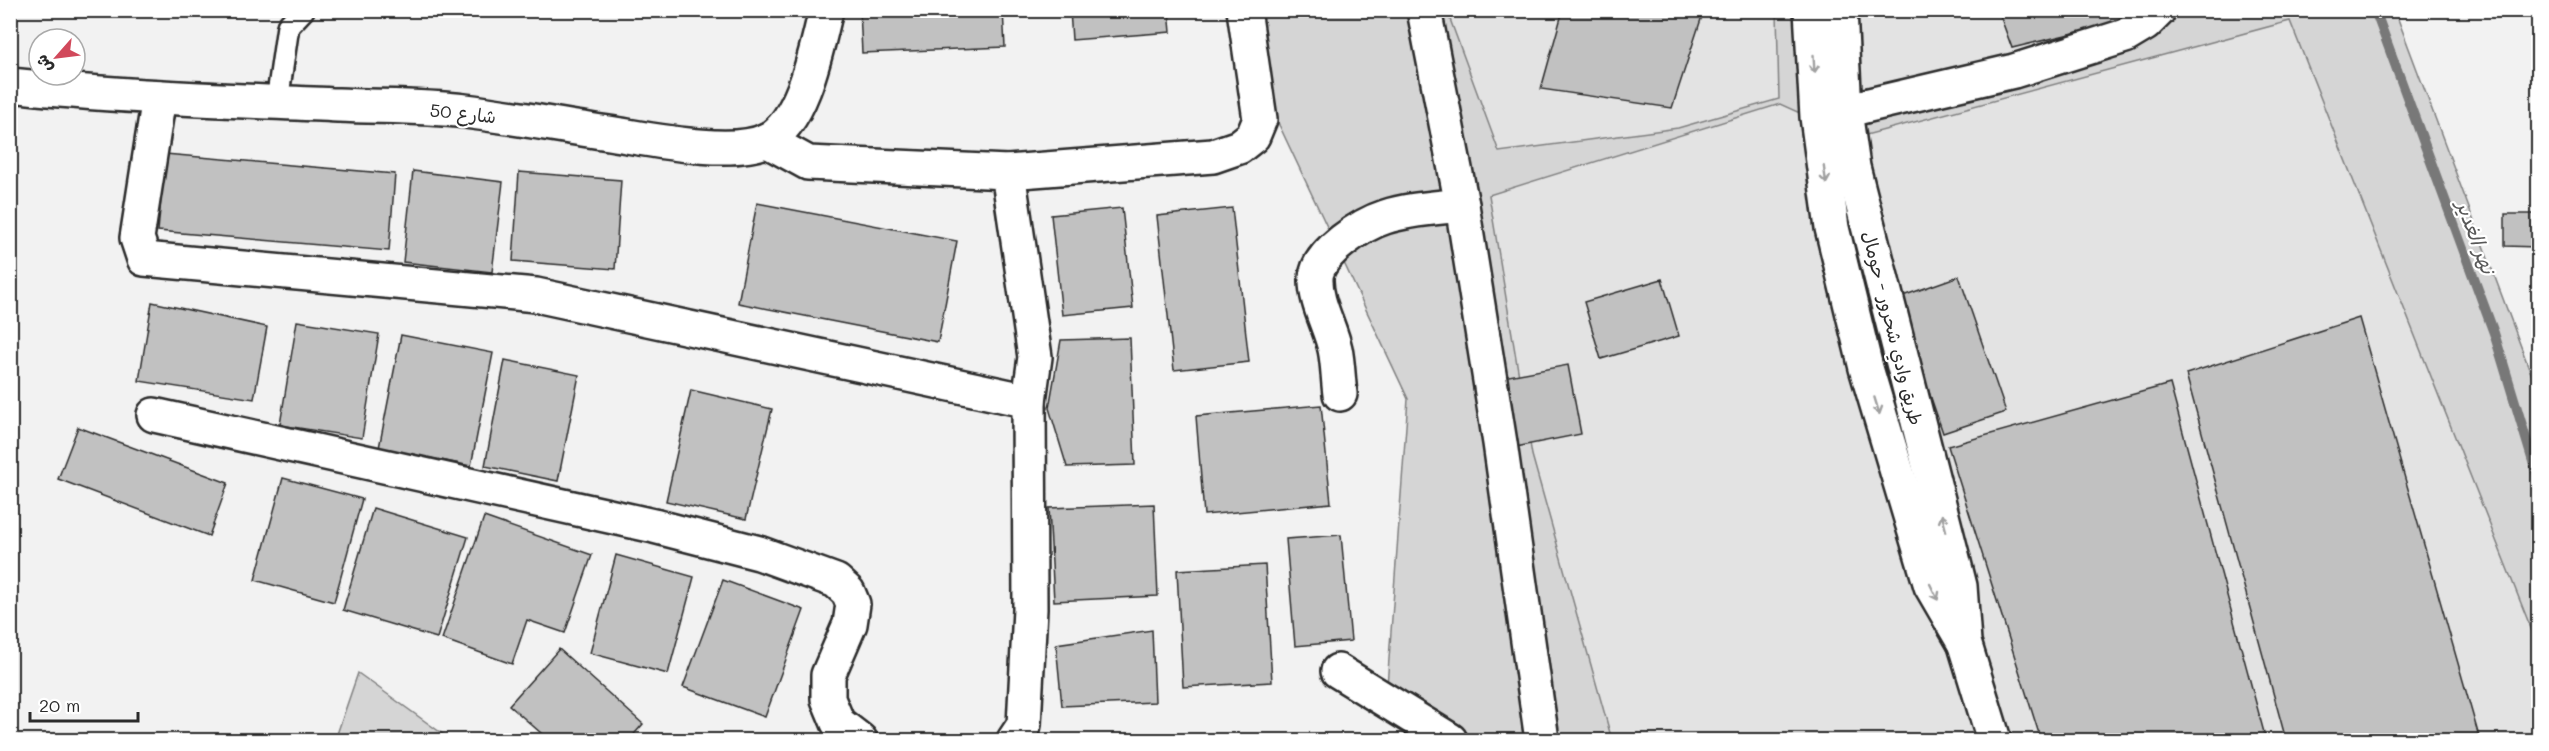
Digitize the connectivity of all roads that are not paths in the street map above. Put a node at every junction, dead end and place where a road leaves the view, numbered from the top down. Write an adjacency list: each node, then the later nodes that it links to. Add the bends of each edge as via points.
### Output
1 (303, 10): 10 (lane, via 288,26)
2 (826, 10): 12 (street, via 798,104 779,131)
3 (1244, 10): 13 (street, via 1260,119 1253,136 1239,147 1182,160)
4 (1424, 10): 14 (street)
5 (1811, 10): 11 (street, one-way to 11)
6 (1840, 10): 11 (street, طريق وادي شحرور - حومال)
7 (2159, 10): 11 (street, via 2125,36 2014,70)
8 (10, 85): 9 (street, شارع 50)
9 (159, 97): 10 (street, شارع 50); 18 (street, via 137,238 144,259 536,295)
10 (277, 102): 12 (street, شارع 50, via 464,111 694,146)
11 (1831, 114): 15 (street, طريق وادي شحرور - حومال, via 1853,167); 16 (street, طريق وادي شحرور - حومال, one-way to 16, via 1832,228)
12 (766, 140): 13 (street, via 808,163)
13 (1008, 172): 18 (street, via 1035,357)
14 (1462, 205): 17 (street, via 1384,217 1349,237 1322,260 1316,288 1335,349); 25 (street)
15 (1901, 360): 16 (street); 20 (street, طريق وادي شحرور - حومال, one-way to 15, via 1960,586)
16 (1866, 368): 20 (street, طريق وادي شحرور - حومال, one-way to 20, via 1930,586)
17 (1340, 394)
18 (1029, 401): 23 (street, via 1029,620 1024,725)
19 (154, 415): 22 (street, via 654,526 759,553 836,581 848,592 853,604 850,624 828,675 828,699 838,723)
20 (1964, 642): 26 (street, طريق وادي شحرور - حومال)
21 (1338, 671): 24 (street)
22 (860, 741)
23 (1014, 741)
24 (1450, 741)
25 (1542, 741)
26 (1994, 741)

